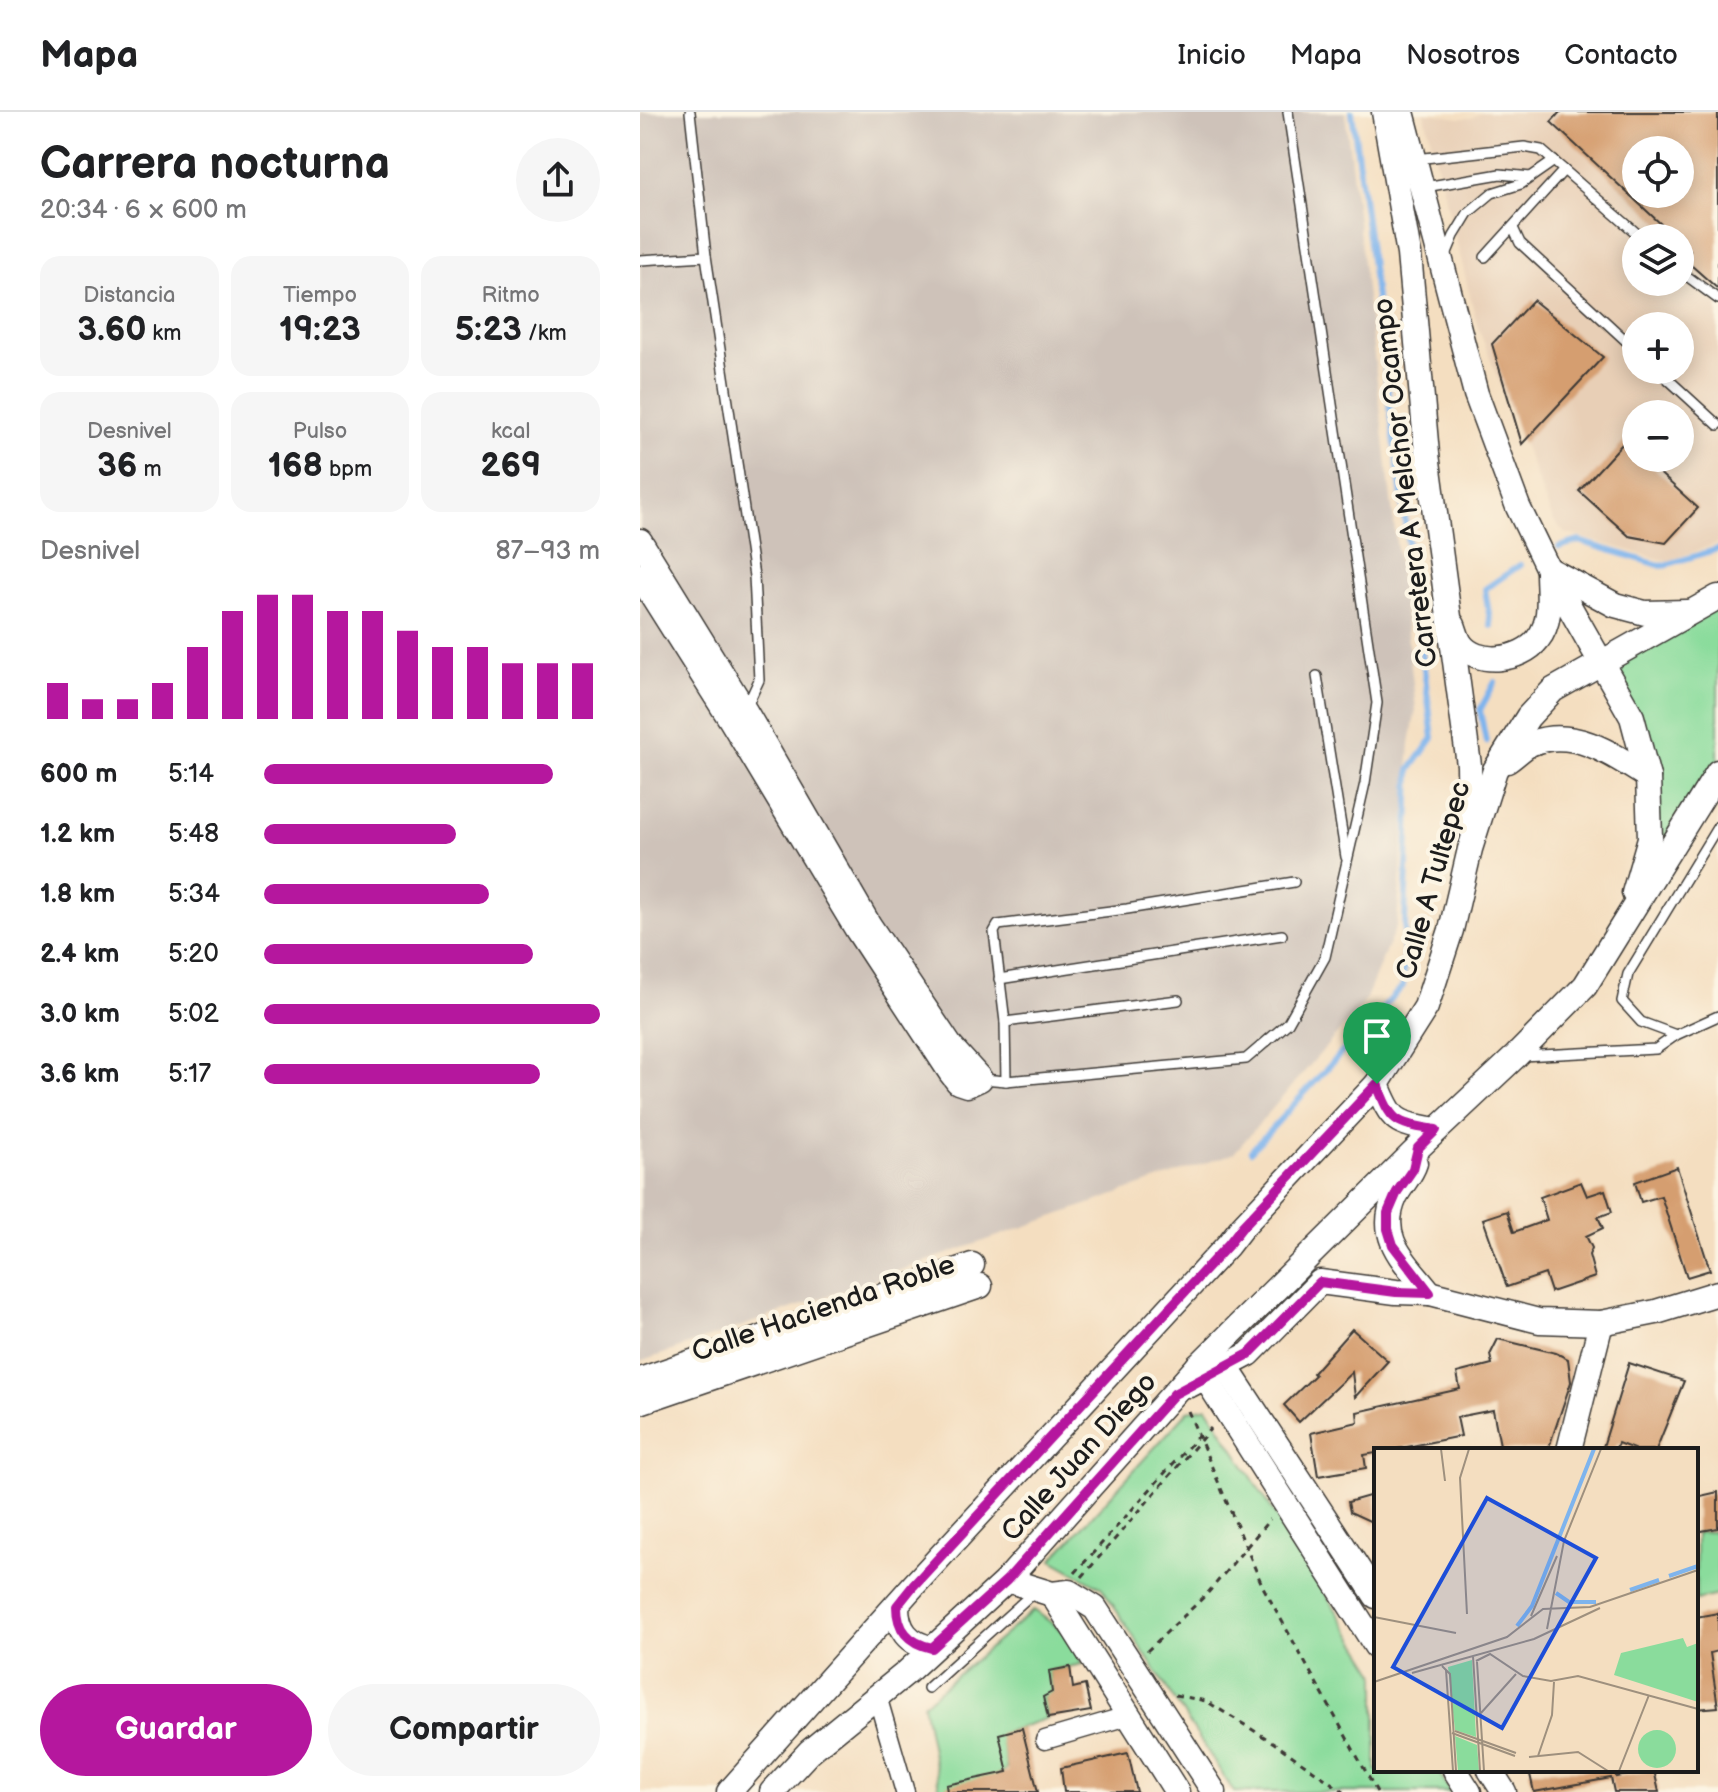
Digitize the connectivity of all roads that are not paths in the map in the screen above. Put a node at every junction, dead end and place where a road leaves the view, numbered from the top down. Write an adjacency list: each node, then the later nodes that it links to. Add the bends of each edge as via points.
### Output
1 (690, 112): 14 (lane)
2 (1288, 112): 37 (lane, via 1377,703)
3 (1384, 112): 27 (main road, Carretera A Melchor Ocampo, via 1409,254)
4 (1402, 112): 5 (main road)
5 (1413, 159): 6 (lane, via 1524,147 1541,150); 10 (main road)
6 (1554, 161): 7 (lane); 9 (lane)
7 (1564, 170): 12 (lane); 13 (lane)
8 (1483, 177): 9 (lane); 10 (lane); 11 (lane)
9 (1531, 177): 11 (lane)
10 (1421, 188): 17 (main road)
11 (1492, 193): 17 (lane, via 1468,213)
12 (1626, 224)
13 (1513, 228): 15 (lane); 20 (lane, via 1520,243)
14 (706, 256): 16 (lane); 31 (lane, via 754,576 759,680)
15 (1485, 257)
16 (640, 260)
17 (1442, 266): 24 (main road, via 1476,394 1518,507)
18 (1694, 281): 19 (lane)
19 (1718, 299)
20 (1622, 337)
21 (1673, 384): 22 (lane)
22 (1718, 425)
23 (640, 541): 31 (main road)
24 (1548, 569): 27 (main road, via 1548,619 1537,641 1513,658 1477,657 1460,643); 28 (main road, via 1615,605 1645,613); 29 (main road)
25 (640, 576): 31 (main road)
26 (1718, 597): 28 (main road, Calle A Tultepec)
27 (1448, 611): 36 (main road, Carretera A Melchor Ocampo, via 1469,765)
28 (1692, 612): 29 (main road, Calle A Tultepec)
29 (1599, 662): 32 (main road, Calle A Tultepec, via 1553,690 1528,717); 34 (main road, via 1632,717)
30 (1317, 676): 37 (lane)
31 (738, 716): 47 (main road, via 869,925 951,1047)
32 (1495, 770): 34 (main road, via 1531,743 1562,738 1599,746); 36 (main road, Calle A Tultepec)
33 (1718, 772): 39 (main road)
34 (1648, 777): 39 (main road, via 1650,838)
35 (1718, 826): 45 (lane, via 1628,974 1622,1001 1641,1022)
36 (1470, 849): 49 (main road, Calle A Tultepec, via 1426,1007)
37 (1348, 865): 48 (lane, via 1325,957 1288,1023 1246,1059)
38 (1294, 882): 41 (lane, via 998,925 994,932)
39 (1626, 922): 46 (main road, via 1585,986)
40 (1282, 935): 41 (lane)
41 (999, 979): 44 (lane)
42 (1178, 1000): 44 (lane)
43 (1718, 1016): 45 (lane)
44 (1005, 1022): 48 (lane)
45 (1676, 1035): 46 (lane, via 1656,1049)
46 (1516, 1056): 50 (main road)
47 (980, 1079): 48 (lane)
48 (1006, 1081)
49 (1377, 1084): 50 (main road, via 1388,1113 1407,1125); 52 (main road, Calle A Tultepec)
50 (1436, 1130): 51 (main road)
51 (1418, 1148): 53 (main road, via 1413,1169 1388,1213 1388,1229 1393,1245); 56 (main road)
52 (1242, 1227): 63 (main road, Calle Juan Diego)
53 (1430, 1293): 55 (main road, via 1539,1321); 56 (main road, Calle Juan Diego, via 1320,1282)
54 (1718, 1293): 55 (main road)
55 (1601, 1323): 59 (main road)
56 (1220, 1377): 60 (main road, Calle Juan Diego, via 1181,1403); 62 (main road); 65 (main road)
57 (640, 1380): 58 (main road, Calle Hacienda Roble, via 976,1275)
58 (640, 1402)
59 (1570, 1448)
60 (1007, 1580): 61 (main road); 66 (main road, Calle Juan Diego)
61 (1058, 1587): 68 (lane); 70 (main road); 77 (main road, via 1095,1608)
62 (1374, 1593)
63 (897, 1606): 64 (main road, Calle Juan Diego); 66 (main road, via 897,1622 907,1637)
64 (869, 1639): 67 (main road, via 883,1639 895,1647); 73 (main road, Calle Juan Diego)
65 (1374, 1643)
66 (932, 1648): 67 (main road, Calle Juan Diego)
67 (906, 1673): 69 (main road, Calle Juan Diego)
68 (928, 1688)
69 (877, 1696): 74 (main road, Calle Juan Diego, via 810,1751); 75 (street)
70 (1127, 1716): 71 (street); 76 (main road)
71 (1045, 1740)
72 (1456, 1772): 78 (main road)
73 (729, 1792)
74 (772, 1792)
75 (905, 1792)
76 (1177, 1792)
77 (1214, 1792)
78 (1469, 1792)

